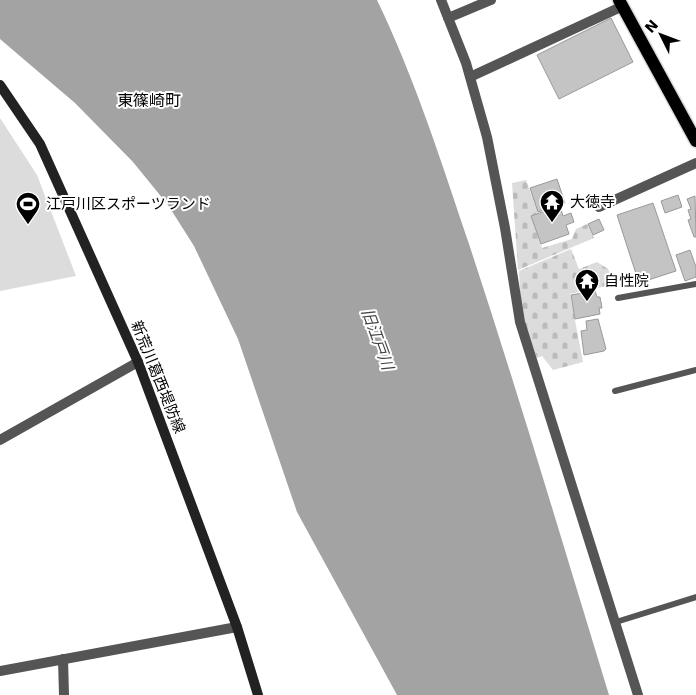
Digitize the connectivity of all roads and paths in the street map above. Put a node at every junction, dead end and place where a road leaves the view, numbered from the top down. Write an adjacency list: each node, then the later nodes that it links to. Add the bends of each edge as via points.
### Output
1 (441, 0): 4 (street)
2 (491, 0): 4 (street)
3 (621, 3): 5 (street); 7 (main road)
4 (448, 18): 5 (street)
5 (470, 77): 17 (street, via 497,182 520,322)
6 (0, 85): 12 (main road, 新荒川葛西堤防線, via 40,144)
7 (696, 141)
8 (696, 163): 9 (street)
9 (599, 207)
10 (696, 284): 11 (lane)
11 (618, 298)
12 (138, 362): 15 (street); 18 (main road, 新荒川葛西堤防線)
13 (696, 370): 14 (lane)
14 (615, 392)
15 (0, 440)
16 (696, 597): 17 (lane)
17 (616, 622): 23 (street)
18 (237, 627): 19 (street); 22 (main road, 新荒川葛西堤防線)
19 (63, 659): 20 (street); 21 (street)
20 (0, 671)
21 (64, 695)
22 (258, 695)
23 (638, 695)

